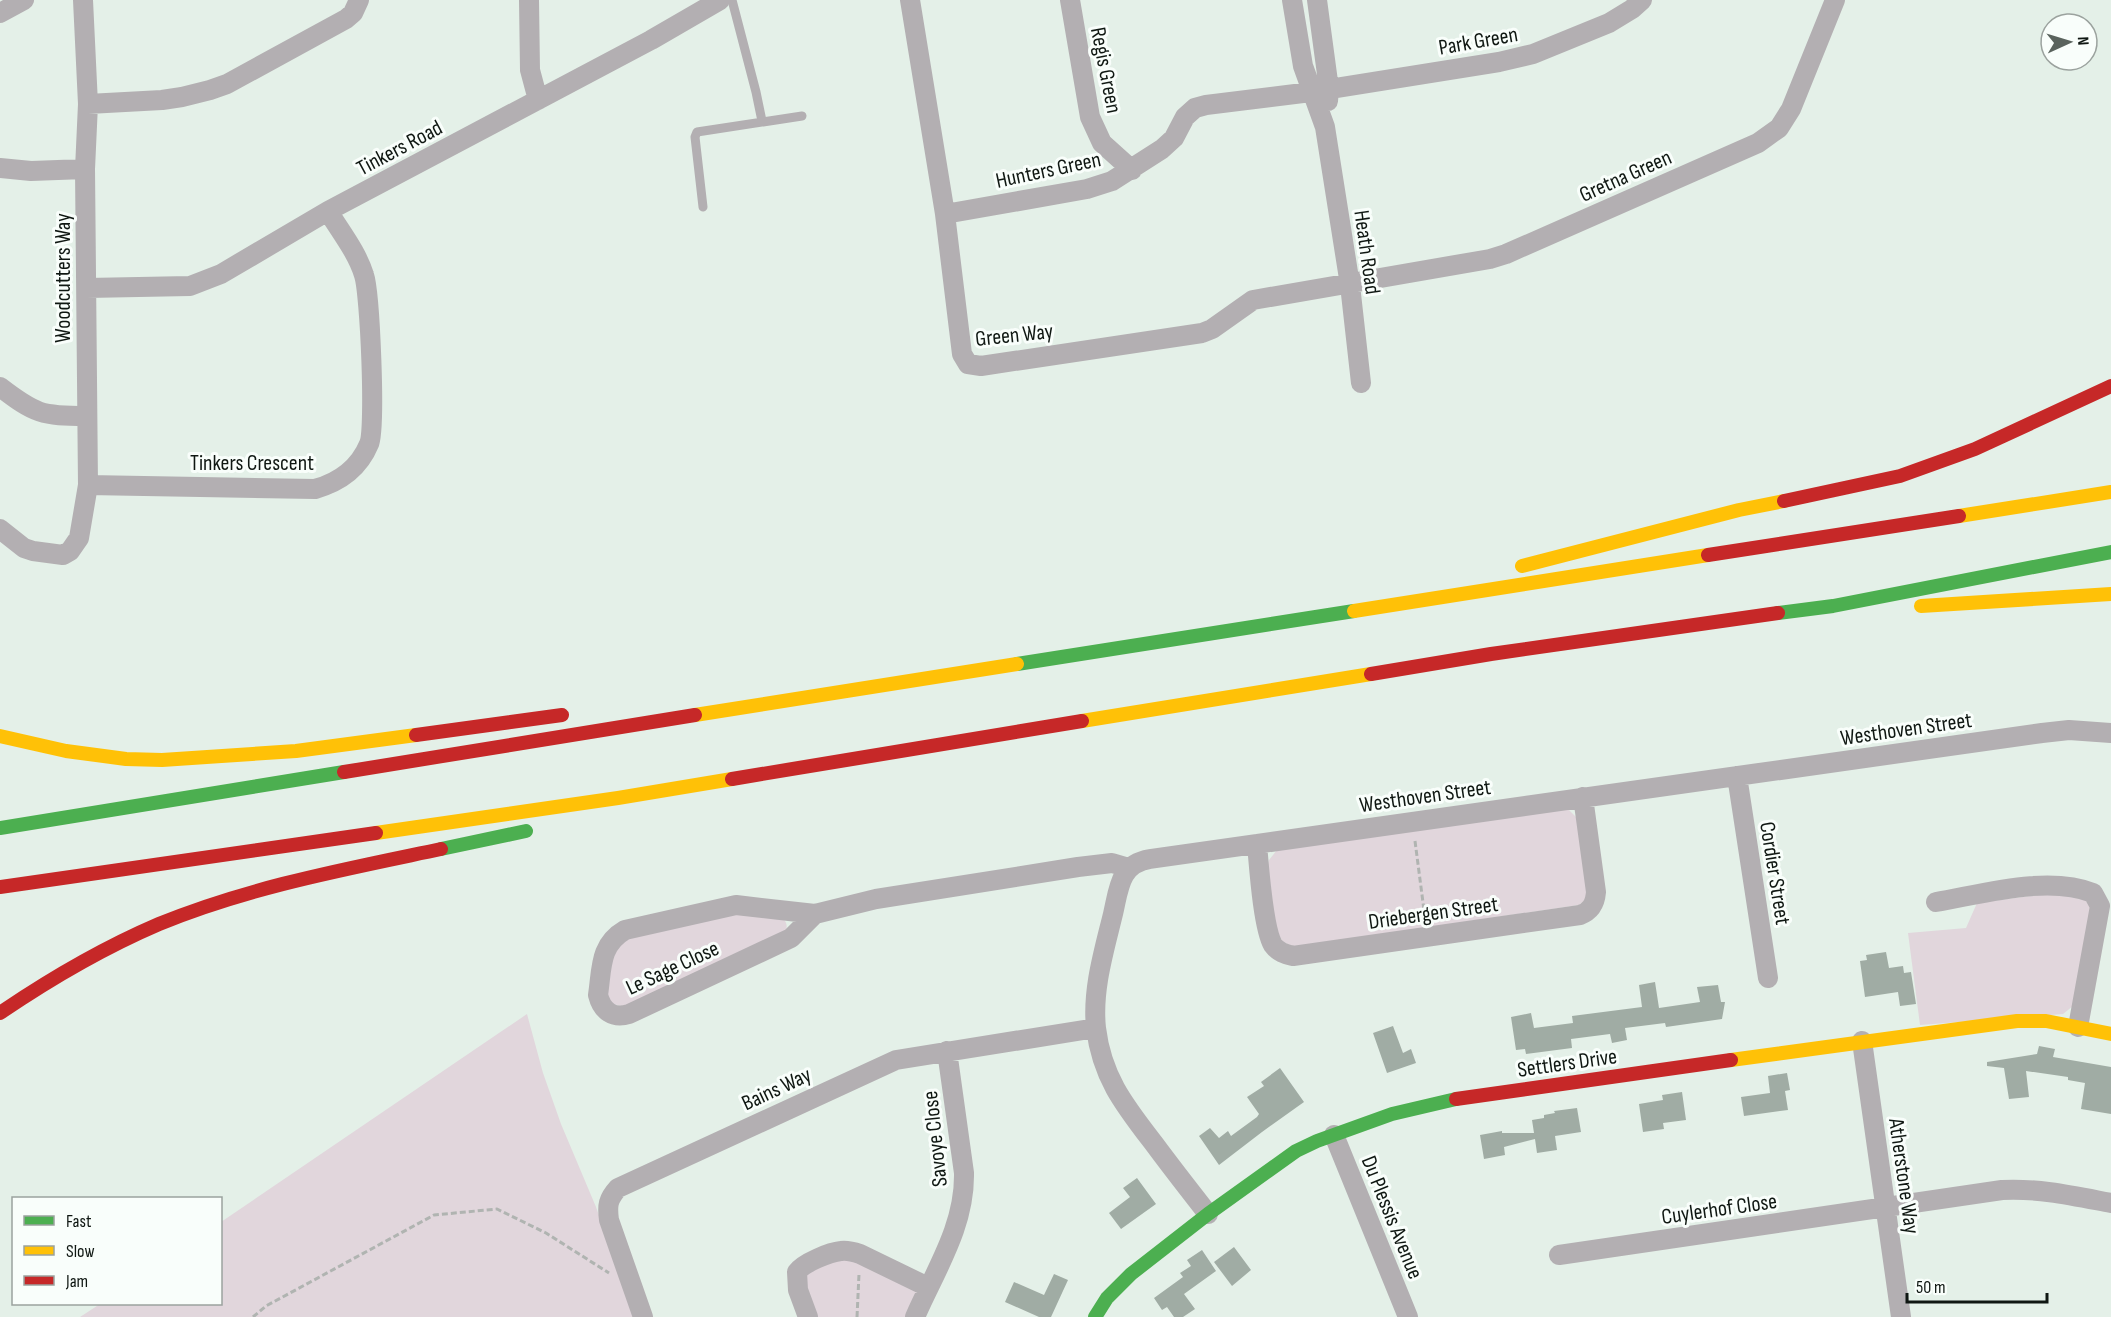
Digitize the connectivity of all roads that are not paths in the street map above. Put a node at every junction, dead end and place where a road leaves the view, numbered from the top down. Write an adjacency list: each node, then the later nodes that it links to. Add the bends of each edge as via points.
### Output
1 (24, 0): 13 (street)
2 (83, 0): 16 (street, Woodcutters Way)
3 (359, 0): 16 (street, via 346,19 227,84 182,97)
4 (529, 0): 15 (street, via 530,70)
5 (720, 0): 15 (street, Tinkers Road)
6 (732, 0): 18 (lane)
7 (910, 0): 24 (street, Green Way)
8 (1070, 0): 21 (street, Regis Green, via 1090,117 1102,143)
9 (1292, 0): 14 (street, Heath Road, via 1300,49)
10 (1317, 0): 14 (street, Heath Road)
11 (1642, 0): 14 (street, Park Green, via 1609,23 1533,54)
12 (1835, 0): 25 (street, Gretna Green, via 1791,109 1779,128 1758,143 1499,257)
13 (0, 13)
14 (1320, 90): 21 (street, Hunters Green, via 1195,108 1185,117 1174,138); 25 (street, Heath Road)
15 (538, 100): 23 (street, Tinkers Road)
16 (87, 104): 20 (street, Woodcutters Way)
17 (802, 116): 18 (lane)
18 (762, 121): 22 (lane, via 697,132)
19 (0, 168): 20 (street)
20 (85, 169): 26 (street, Woodcutters Way)
21 (1132, 170): 24 (street, Hunters Green, via 1087,189)
22 (703, 207)
23 (328, 211): 26 (street, Tinkers Road, via 198,284); 31 (street, Tinkers Crescent, via 357,258 369,303 372,435 362,458 350,472 315,489)
24 (945, 214): 25 (street, Green Way, via 962,354 972,366 1202,333 1253,300)
25 (1350, 285): 27 (street, Heath Road)
26 (87, 288): 30 (street, Woodcutters Way)
27 (1361, 383)
28 (2111, 386): 35 (main road, via 1975,448 1900,476 1739,510)
29 (0, 387): 30 (street, via 37,412)
30 (86, 416): 31 (street, Woodcutters Way)
31 (88, 485): 33 (street, Woodcutters Way, via 79,538 70,551 57,555 33,551)
32 (2111, 492): 39 (main road)
33 (0, 529)
34 (2111, 552): 38 (main road)
35 (1511, 569)
36 (1477, 578): 39 (main road)
37 (2111, 594): 38 (main road, via 1903,607)
38 (1833, 606): 47 (main road, via 1491,654)
39 (1328, 616): 41 (main road)
40 (753, 692): 41 (main road)
41 (776, 702): 50 (main road)
42 (579, 713): 44 (main road, via 296,751 179,759 99,756)
43 (2111, 733): 45 (street, Westhoven Street, via 2042,733)
44 (0, 736)
45 (1737, 776): 46 (street, Westhoven Street); 56 (street, Cordier Street)
46 (1583, 797): 51 (street, Westhoven Street); 51 (street, Driebergen Street, via 1596,892 1588,912 1428,937 1293,956 1282,953 1274,946 1268,929)
47 (618, 798): 48 (main road, via 606,810); 53 (main road)
48 (587, 817)
49 (542, 827): 57 (main road, via 266,889 209,906 89,958)
50 (0, 828)
51 (1257, 844): 52 (street, Westhoven Street, via 1143,860)
52 (1129, 868): 55 (street, Le Sage Close, via 1112,863 1078,867 876,899); 59 (street, via 1121,882 1102,961)
53 (0, 887)
54 (1936, 902): 58 (street, via 2033,886 2093,893 2100,906)
55 (815, 914): 55 (street, Le Sage Close, via 736,905 625,930 608,943 604,955 598,995 602,1007 612,1014 629,1014 790,938)
56 (1768, 978)
57 (0, 1013)
58 (2078, 1027): 60 (main road, Settlers Drive); 61 (main road, Settlers Drive, via 2017,1021)
59 (1096, 1028): 62 (street, Bains Way); 66 (street, via 1106,1068 1120,1099)
60 (2111, 1034)
61 (1862, 1041): 63 (main road, Settlers Drive, via 1432,1102); 65 (street, Atherstone Way)
62 (947, 1051): 68 (street, Savoye Close, via 964,1192 956,1228); 69 (street, Bains Way, via 883,1065 618,1188 607,1206 609,1220)
63 (1334, 1135): 66 (main road, Settlers Drive, via 1296,1151); 73 (street, Du Plessis Avenue)
64 (2111, 1203): 65 (street, Cuylerhof Close, via 2028,1188)
65 (1886, 1208): 67 (street, Cuylerhof Close); 74 (street, Atherstone Way)
66 (1208, 1214): 72 (main road, Settlers Drive, via 1122,1282)
67 (1559, 1255)
68 (928, 1287): 70 (street, via 861,1254 839,1251 796,1272 796,1284); 71 (street, Savoye Close)
69 (643, 1317)
70 (808, 1317)
71 (915, 1317)
72 (1095, 1317)
73 (1408, 1317)
74 (1901, 1317)

